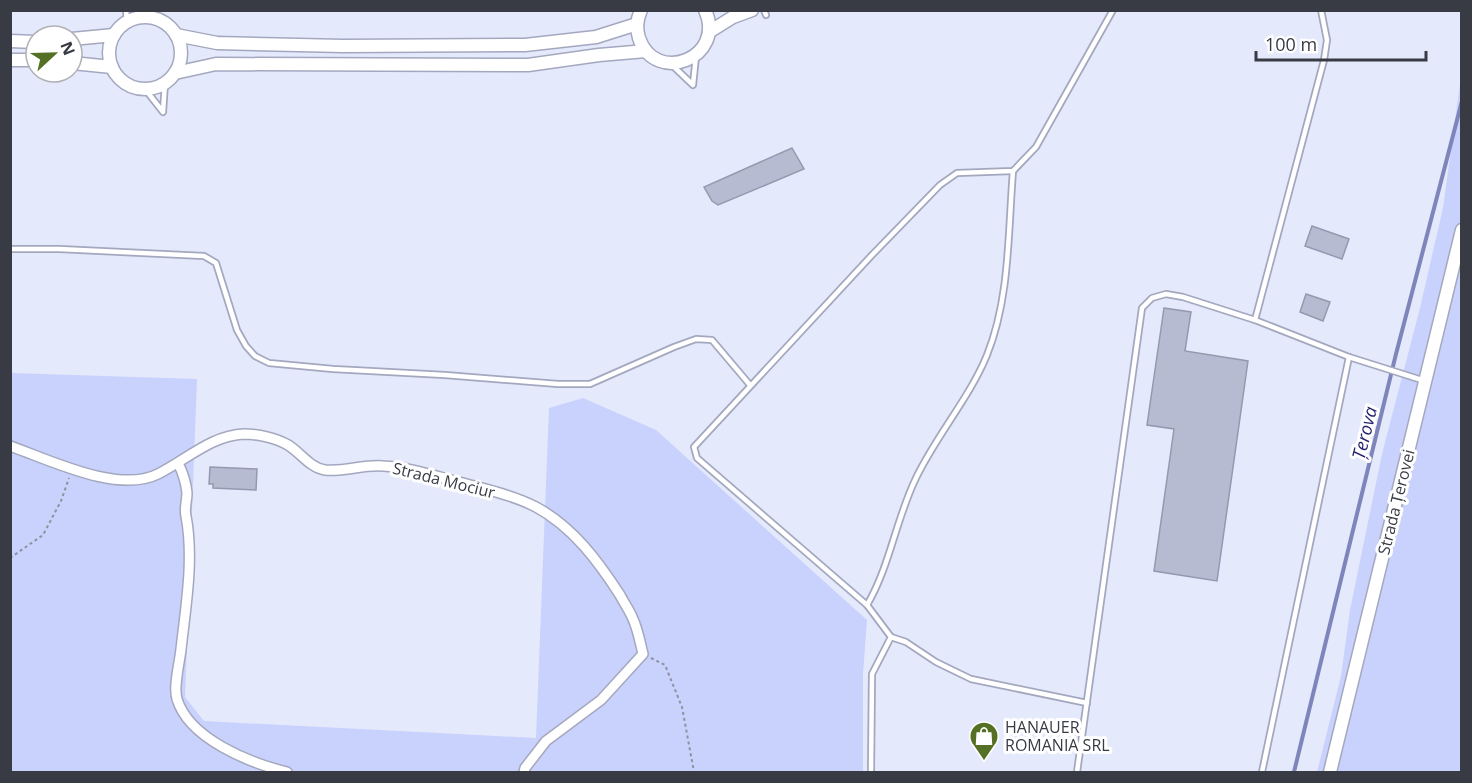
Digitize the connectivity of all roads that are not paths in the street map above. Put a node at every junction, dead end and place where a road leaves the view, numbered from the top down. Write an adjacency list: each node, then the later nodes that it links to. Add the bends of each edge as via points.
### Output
1 (641, 10): 8 (street)
2 (705, 10): 9 (street)
3 (753, 10): 9 (street)
4 (1113, 10): 21 (lane, via 1036,147)
5 (1322, 10): 24 (lane, via 1327,40 1324,60)
6 (147, 14): 7 (street, via 138,18); 11 (street, via 169,26)
7 (126, 16): 10 (street)
8 (637, 24): 11 (street, via 596,37 525,45 299,39 217,44); 13 (street)
9 (709, 32): 14 (street)
10 (114, 35): 12 (street); 17 (street, via 109,56)
11 (176, 35): 18 (street, via 181,54)
12 (84, 38)
13 (646, 51): 15 (street); 18 (street, via 528,64 216,64)
14 (696, 56): 15 (street); 15 (lane, via 693,85)
15 (670, 63)
16 (84, 64): 17 (street)
17 (112, 67): 20 (street, via 125,83)
18 (175, 73): 19 (street)
19 (165, 83): 20 (street); 20 (lane, via 163,112)
20 (145, 89)
21 (1013, 171): 27 (lane, via 957,173 939,185); 30 (lane, via 1003,302 997,330 986,358 915,479 877,588)
22 (1461, 230): 26 (street, Strada Țerovei)
23 (10, 249): 27 (lane, via 204,256 216,263 237,330 246,346 269,363 590,384 696,339 712,340)
24 (1255, 320): 25 (lane); 32 (lane, via 1166,294 1152,298 1142,308)
25 (1349, 357): 26 (lane); 37 (lane)
26 (1425, 381): 38 (street, Strada Țerovei)
27 (750, 385): 30 (lane, via 694,447 697,458)
28 (10, 446): 29 (street, Strada Mociur, via 116,480 156,475)
29 (178, 463): 33 (street, via 187,493 189,553 176,697 185,715 202,732 243,758); 34 (street, Strada Mociur, via 213,441 243,434 267,437 288,445 322,470 385,465 428,474 536,507 559,522 603,568 633,616 643,654 601,700 546,741)
30 (867, 605): 31 (lane)
31 (891, 637): 32 (lane, via 971,680); 35 (lane, via 872,674)
32 (1087, 703): 36 (lane)
33 (287, 772)
34 (524, 772)
35 (871, 772)
36 (1077, 772)
37 (1262, 772)
38 (1330, 772)

